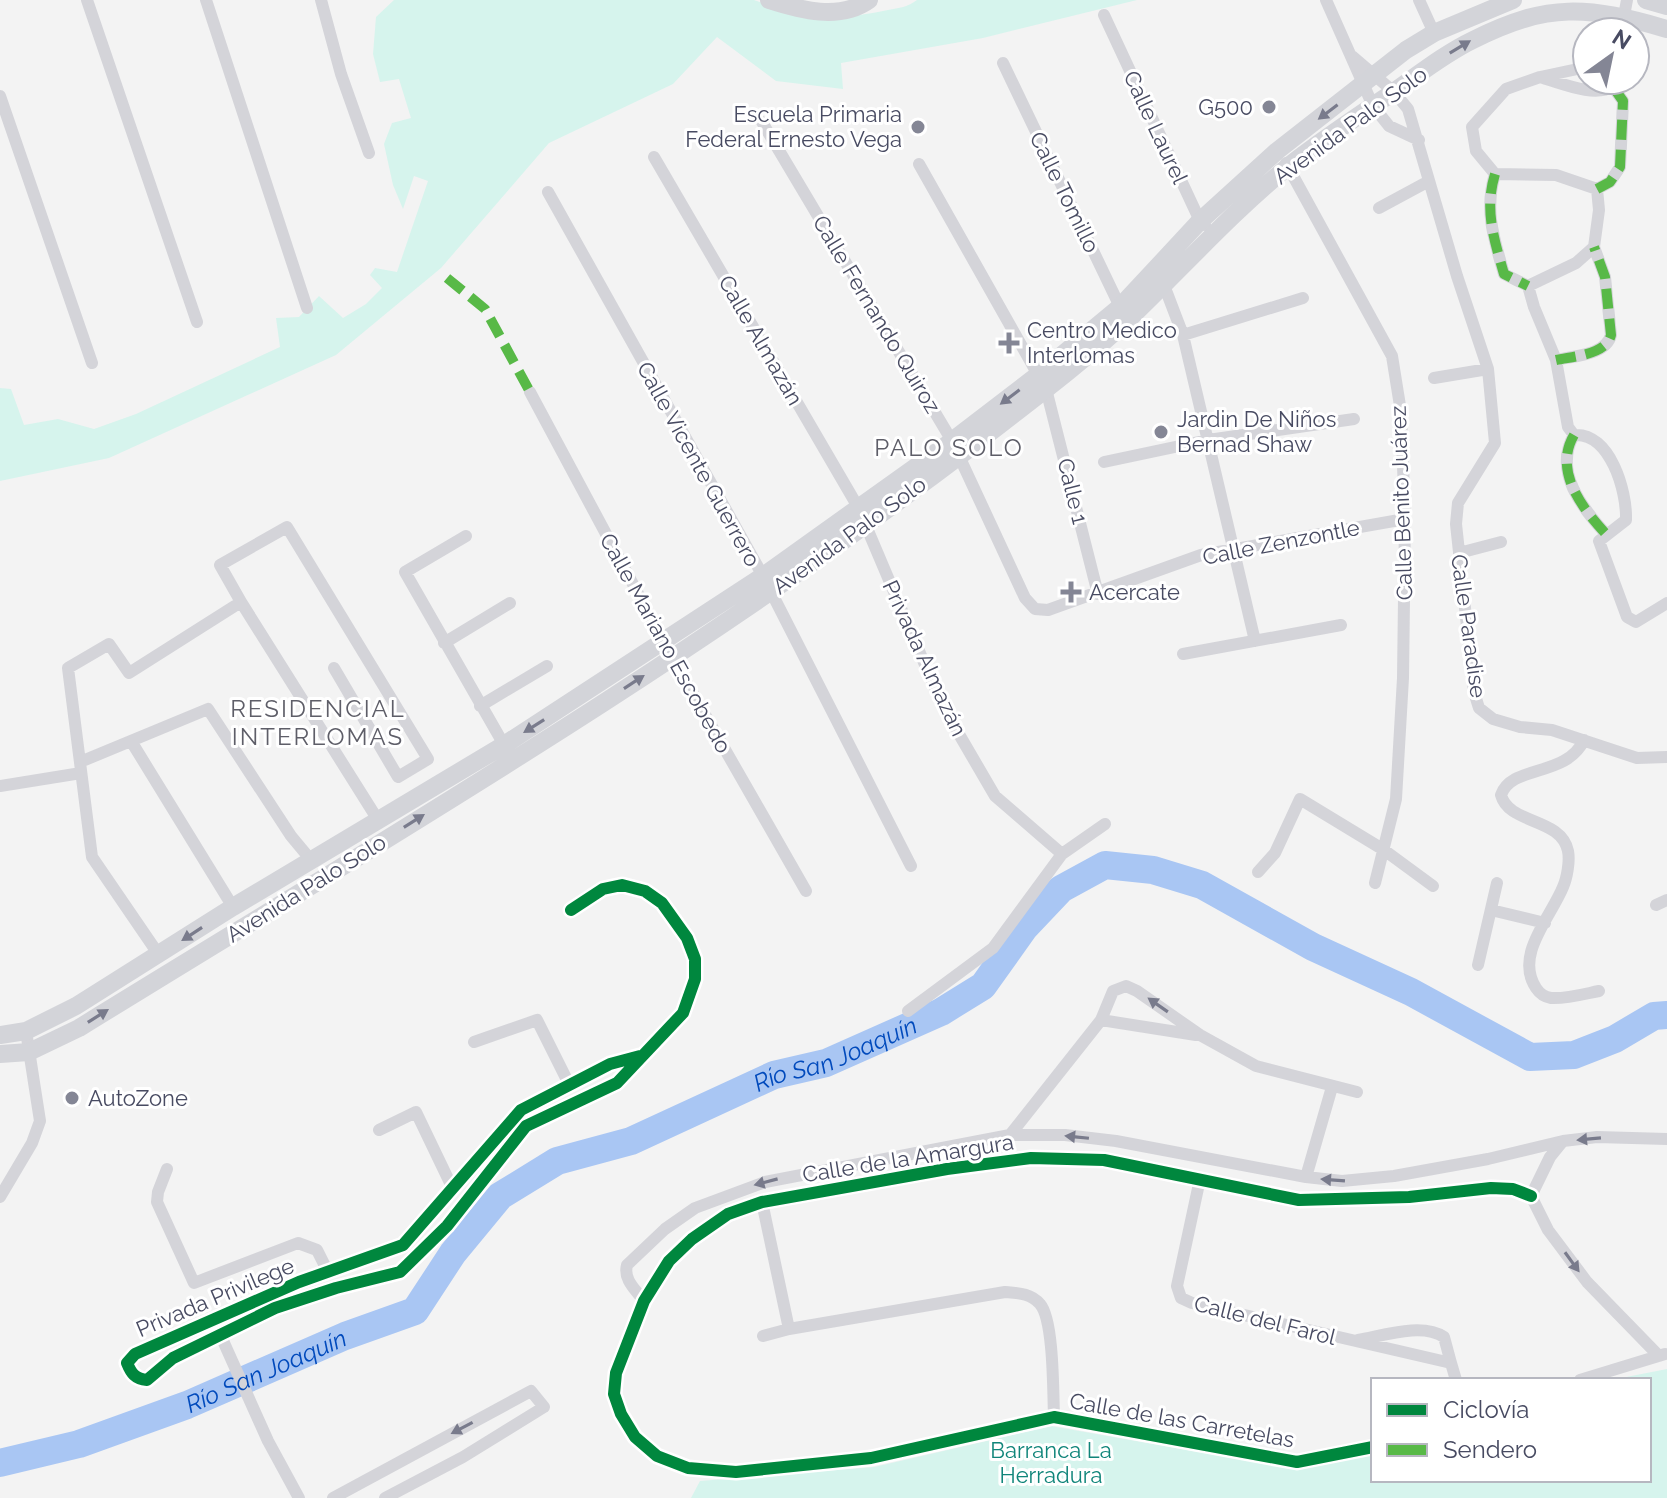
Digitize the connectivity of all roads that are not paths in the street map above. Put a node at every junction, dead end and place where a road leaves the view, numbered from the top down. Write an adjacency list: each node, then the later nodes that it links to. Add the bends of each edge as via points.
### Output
1 (87, 0): 43 (street)
2 (206, 0): 41 (street)
3 (321, 0): 26 (street)
4 (769, 0): 9 (main road, via 835,13)
5 (1326, 0): 17 (street, Calle Paradise)
6 (1419, 0): 13 (street)
7 (1513, 0): 13 (main road, Avenida Palo Solo)
8 (1646, 0): 10 (main road)
9 (864, 1)
10 (1667, 6)
11 (1104, 15): 35 (street, Calle Laurel)
12 (1624, 16): 19 (main road, Avenida Palo Solo, one-way to 12, via 1469,42 1521,18 1572,10)
13 (1434, 33): 17 (main road, Avenida Palo Solo)
14 (1003, 63): 42 (street, Calle Tomillo)
15 (1571, 70): 16 (street)
16 (1540, 77): 18 (street); 30 (street, via 1506,89 1472,127 1476,151)
17 (1368, 81): 19 (street, Calle Paradise); 22 (street); 25 (main road, Avenida Palo Solo, one-way to 25)
18 (1571, 85)
19 (1394, 92): 22 (main road, Avenida Palo Solo); 24 (street, Calle Paradise, via 1408,109)
20 (0, 96): 46 (street)
21 (1620, 96): 32 (street, via 1620,167)
22 (1373, 106): 24 (street, via 1389,126); 29 (main road, Avenida Palo Solo)
23 (762, 122): 54 (street, Calle Fernando Quiroz)
24 (1419, 140): 31 (street, Calle Paradise)
25 (1277, 151): 29 (street, Calle Benito Juárez); 35 (main road, Avenida Palo Solo)
26 (369, 153)
27 (654, 157): 56 (street, Calle Almazán)
28 (919, 164): 49 (street, Calle 1)
29 (1289, 166): 36 (main road, Avenida Palo Solo); 57 (street, Calle Benito Juárez, via 1392,356 1401,412)
30 (1495, 174): 32 (street, via 1556,175); 39 (street, via 1488,195 1490,226 1504,274)
31 (1429, 181): 34 (street); 47 (street, Calle Paradise)
32 (1597, 189): 37 (street)
33 (548, 192): 63 (street, Calle Vicente Guerrero)
34 (1379, 208)
35 (1200, 221): 36 (street, Calle Laurel); 38 (main road, Avenida Palo Solo)
36 (1216, 235): 38 (main road, Avenida Palo Solo)
37 (1594, 247): 39 (street, via 1576,263); 45 (street, via 1605,277 1609,344)
38 (1160, 277): 42 (main road, Avenida Palo Solo); 44 (street)
39 (1528, 286): 45 (street)
40 (1303, 298): 44 (street)
41 (307, 308)
42 (1124, 314): 49 (main road, Avenida Palo Solo)
43 (197, 322)
44 (1183, 335): 53 (street)
45 (1556, 360): 52 (street)
46 (92, 363)
47 (1488, 369): 48 (street); 62 (street, Calle Paradise, via 1495,443 1458,503)
48 (1434, 378)
49 (1042, 382): 54 (main road, Avenida Palo Solo); 64 (street, Calle 1)
50 (530, 392): 72 (street, Calle Mariano Escobedo)
51 (1354, 419): 53 (street)
52 (1574, 435): 58 (street, via 1567,448 1567,472 1582,509); 58 (street, via 1584,434 1606,449 1626,504 1626,520)
53 (1208, 440): 55 (street); 61 (street)
54 (956, 448): 56 (main road, Avenida Palo Solo); 65 (street, Calle Fernando Quiroz)
55 (1104, 462)
56 (862, 515): 63 (main road, Avenida Palo Solo); 88 (street, Privada Almazán, via 942,705 995,796)
57 (1405, 519): 61 (street, Calle Zenzontle); 87 (street, Calle Benito Juárez, via 1396,799)
58 (1606, 534): 68 (street, via 1599,541 1627,617 1636,622)
59 (466, 536): 71 (street, via 405,572)
60 (1501, 542): 62 (street)
61 (1235, 549): 64 (street, Calle Zenzontle, via 1201,555); 70 (street)
62 (1459, 553): 77 (street, Calle Paradise, via 1479,708 1493,719)
63 (767, 583): 72 (main road, Avenida Palo Solo); 90 (street, Calle Vicente Guerrero)
64 (1098, 594): 65 (street, Calle Zenzontle, via 1048,610 1035,609)
65 (1025, 598)
66 (241, 602): 81 (street, via 220,565 287,527 428,759); 82 (street, via 129,673 109,644 68,668); 85 (street)
67 (510, 603): 71 (street)
68 (1667, 603)
69 (1341, 625): 70 (street)
70 (1255, 641): 73 (street)
71 (444, 643): 76 (street)
72 (668, 650): 79 (main road, Avenida Palo Solo); 95 (street, Calle Mariano Escobedo)
73 (1183, 654)
74 (547, 666): 76 (street)
75 (334, 668): 81 (street, via 398,777)
76 (480, 706): 79 (street)
77 (1584, 740): 80 (street, Calle Paradise, via 1637,758); 99 (street, via 1569,760 1509,782 1501,795 1514,811 1564,840 1565,883)
78 (131, 741): 82 (street); 89 (street, via 208,709); 96 (street)
79 (508, 752): 84 (main road, Avenida Palo Solo); 109 (main road, Avenida Palo Solo, one-way to 79, via 79,1028)
80 (1667, 757)
81 (416, 766): 84 (street)
82 (81, 768): 83 (street); 100 (street, via 92,857)
83 (0, 786)
84 (432, 788): 85 (main road, Avenida Palo Solo)
85 (378, 820): 89 (main road, Avenida Palo Solo)
86 (1105, 824): 88 (street)
87 (1384, 850): 91 (street, via 1300,799 1275,853); 92 (street, Calle Benito Juárez); 94 (street)
88 (1062, 854): 103 (street, via 993,948)
89 (311, 860): 96 (main road, Avenida Palo Solo)
90 (911, 866)
91 (1258, 872)
92 (1375, 883)
93 (1497, 883): 98 (street)
94 (1433, 886)
95 (806, 891)
96 (233, 907): 100 (main road, Avenida Palo Solo, one-way to 100)
97 (571, 910): 111 (street, Privada Privilege, via 603,889 622,885 662,903 687,938 695,959 690,999)
98 (1491, 910): 99 (street); 101 (street)
99 (1545, 923): 102 (street, via 1531,950 1529,968 1539,993 1548,998)
100 (159, 955): 105 (main road, Avenida Palo Solo)
101 (1478, 965)
102 (1599, 991)
103 (908, 1011)
104 (1101, 1020): 107 (street); 107 (street, one-way to 104, via 1126,986 1113,991); 116 (street)
105 (26, 1031): 106 (main road, Avenida Palo Solo); 109 (street)
106 (0, 1035)
107 (1200, 1035): 113 (street, via 1256,1066)
108 (474, 1042): 112 (street, via 537,1020)
109 (29, 1052): 110 (main road, Avenida Palo Solo); 124 (street, via 40,1121)
110 (0, 1054)
111 (640, 1056): 112 (street, Privada Privilege); 128 (street, Privada Privilege, via 617,1083 526,1126 447,1226 400,1272)
112 (569, 1084): 122 (street, Privada Privilege, via 521,1110)
113 (1332, 1087): 114 (street); 120 (street)
114 (1357, 1092)
115 (379, 1130): 122 (street, via 416,1112)
116 (1010, 1135): 120 (street, Calle de la Amargura, one-way to 116, via 1116,1141); 129 (street, Calle de la Amargura, one-way to 129, via 765,1182 695,1208 627,1265 630,1283)
117 (1667, 1139): 118 (street, Calle de la Amargura, one-way to 118)
118 (1563, 1141): 120 (street, Calle de la Amargura, one-way to 120, via 1394,1176 1342,1181); 123 (street)
119 (167, 1169): 127 (street, via 157,1202 194,1283 298,1243 317,1250)
120 (1306, 1177)
121 (1200, 1179): 123 (street, Calle de la Amargura, via 1299,1200 1491,1188); 125 (street, Calle de la Amargura, via 1104,1160 1031,1158); 134 (street, Calle del Farol, via 1177,1286 1181,1298)
122 (452, 1187): 126 (street, Privada Privilege, via 403,1245)
123 (1531, 1196): 135 (street, one-way to 135, via 1548,1230 1587,1282)
124 (0, 1197)
125 (762, 1202): 129 (street, Calle de la Amargura, via 728,1214 692,1239 669,1261); 131 (street)
126 (374, 1256): 127 (street, Privada Privilege); 128 (street, via 382,1264)
127 (328, 1272): 130 (street, Privada Privilege)
128 (380, 1279): 132 (street, Privada Privilege, via 275,1308)
129 (644, 1301): 137 (street, Calle de la Amargura)
130 (208, 1321): 132 (street); 132 (street, Privada Privilege, via 135,1354 127,1363 131,1372 147,1380 173,1358)
131 (789, 1329): 133 (street); 140 (street, via 1024,1293 1039,1302 1047,1316)
132 (220, 1334): 142 (street)
133 (763, 1336)
134 (1350, 1342): 136 (street, Calle del Farol); 136 (street, via 1435,1331 1444,1337)
135 (1663, 1355): 139 (street)
136 (1451, 1363): 138 (street)
137 (616, 1373): 140 (street, Calle de las Carretelas, via 614,1394 635,1437 657,1456 688,1468 736,1472 871,1458)
138 (1455, 1378)
139 (1587, 1378)
140 (1054, 1417): 141 (street, Calle de las Carretelas, via 1297,1462)
141 (1371, 1447)
142 (299, 1498)
143 (333, 1498): 144 (street, one-way to 143, via 544,1407 531,1391)
144 (385, 1498)

